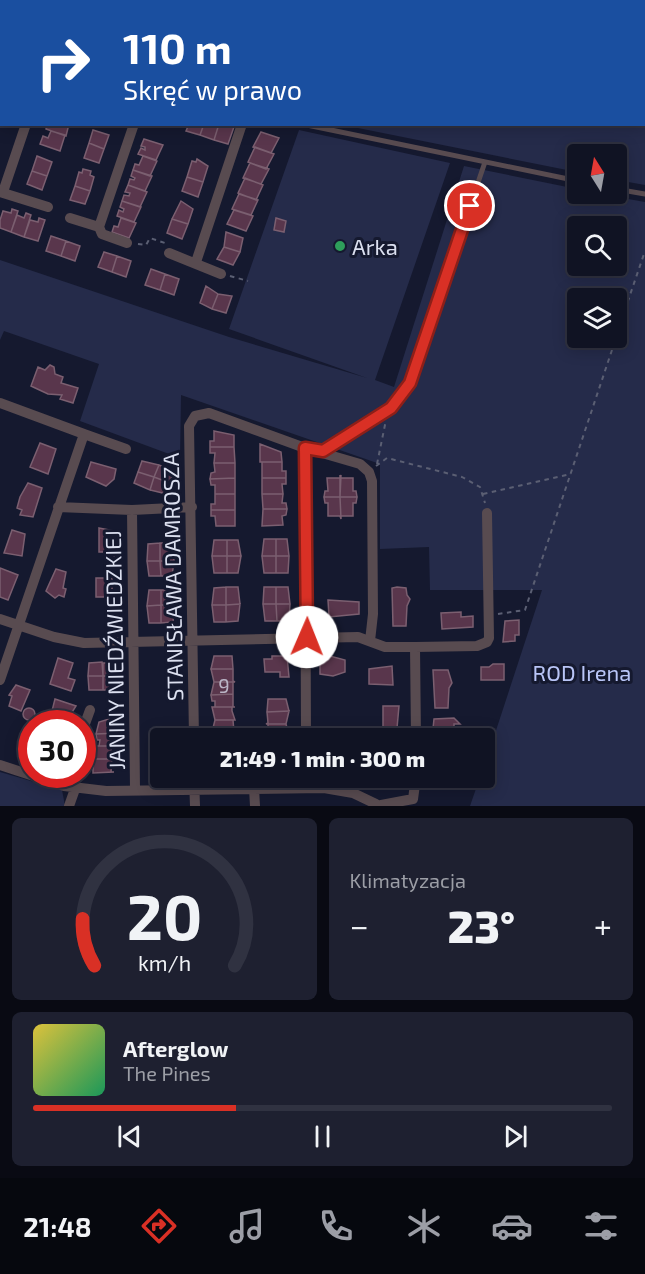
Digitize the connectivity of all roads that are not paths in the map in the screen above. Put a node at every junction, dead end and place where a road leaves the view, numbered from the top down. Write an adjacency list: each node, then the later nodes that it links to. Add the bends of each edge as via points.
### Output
1 (25, 126): 8 (street)
2 (134, 126): 12 (street)
3 (241, 126): 15 (street)
4 (312, 126): 5 (lane)
5 (485, 162): 6 (lane); 21 (lane, via 410,383 391,408)
6 (567, 179)
7 (627, 191): 9 (lane)
8 (1, 192): 10 (street)
9 (645, 195)
10 (48, 207)
11 (70, 218): 12 (street)
12 (99, 227): 13 (street, via 102,234)
13 (127, 243)
14 (169, 253): 15 (street)
15 (196, 262): 16 (street)
16 (221, 274)
17 (0, 404): 18 (street)
18 (84, 434): 20 (street); 22 (street)
19 (305, 448): 21 (street); 23 (street, STANISŁAWA DAMROSZA, via 209,413 195,416 189,426); 28 (street)
20 (126, 449)
21 (323, 451): 30 (street, via 373,468)
22 (58, 507): 24 (street); 27 (street)
23 (192, 507): 24 (street); 29 (street, STANISŁAWA DAMROSZA)
24 (132, 510): 31 (street, JANINY NIEDŹWIEDZKIEJ)
25 (487, 513): 32 (street, via 489,638 483,645)
26 (0, 619): 27 (street)
27 (17, 625): 31 (street, via 84,643); 33 (street)
28 (307, 637): 29 (street); 30 (street, via 358,637); 35 (street)
29 (193, 639): 31 (street); 34 (street, STANISŁAWA DAMROSZA)
30 (370, 641): 32 (street, via 385,647)
31 (133, 642): 44 (street, JANINY NIEDŹWIEDZKIEJ)
32 (415, 647): 36 (street)
33 (0, 680)
34 (194, 728)
35 (306, 728)
36 (416, 728)
37 (0, 765): 38 (street)
38 (18, 771)
39 (70, 788): 47 (street)
40 (92, 788): 44 (street)
41 (254, 788): 45 (street); 49 (street)
42 (332, 788): 46 (street)
43 (414, 788): 46 (street, via 413,799)
44 (135, 790): 45 (street)
45 (194, 790): 48 (street)
46 (376, 805)
47 (69, 806)
48 (195, 806)
49 (255, 806)

